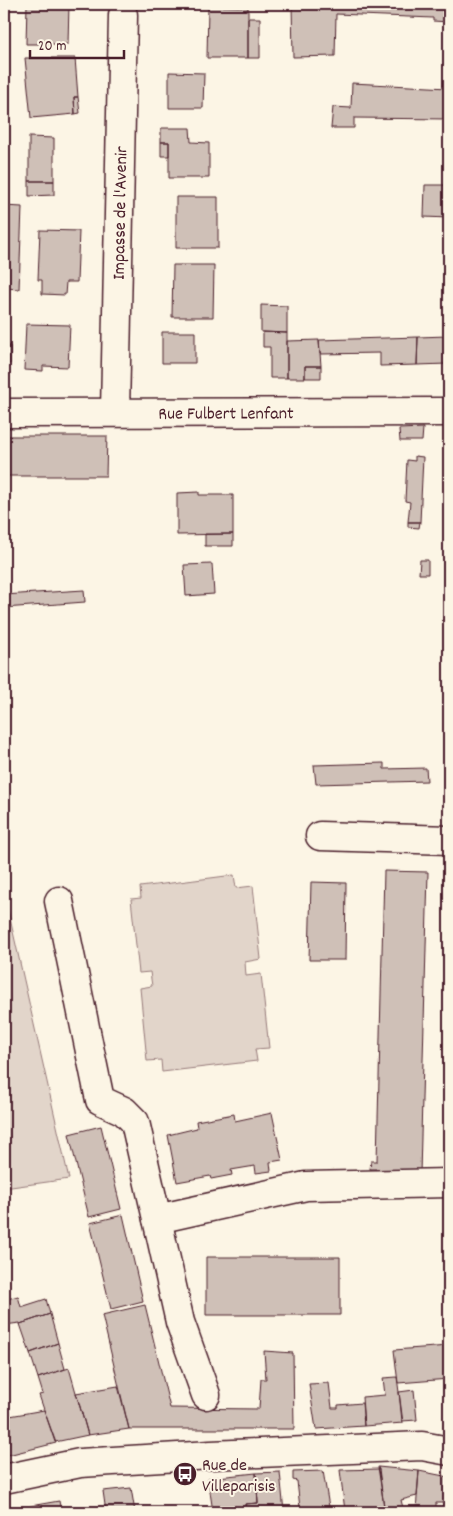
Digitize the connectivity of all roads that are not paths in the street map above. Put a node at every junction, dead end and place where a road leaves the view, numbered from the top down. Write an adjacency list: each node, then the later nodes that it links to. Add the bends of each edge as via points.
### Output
1 (123, 15): 2 (street, Impasse de l'Avenir)
2 (115, 412): 3 (street, Rue Fulbert Lenfant); 4 (street, Rue Fulbert Lenfant)
3 (449, 412)
4 (4, 413)
5 (320, 836): 6 (street)
6 (449, 840)
7 (59, 901): 9 (street, via 100,1100 124,1111 136,1122)
8 (449, 1183): 9 (street, via 306,1186)
9 (157, 1219): 10 (street, via 180,1322)
10 (206, 1395)
11 (449, 1451): 12 (street, via 422,1446 157,1458 80,1464)
12 (4, 1479)

